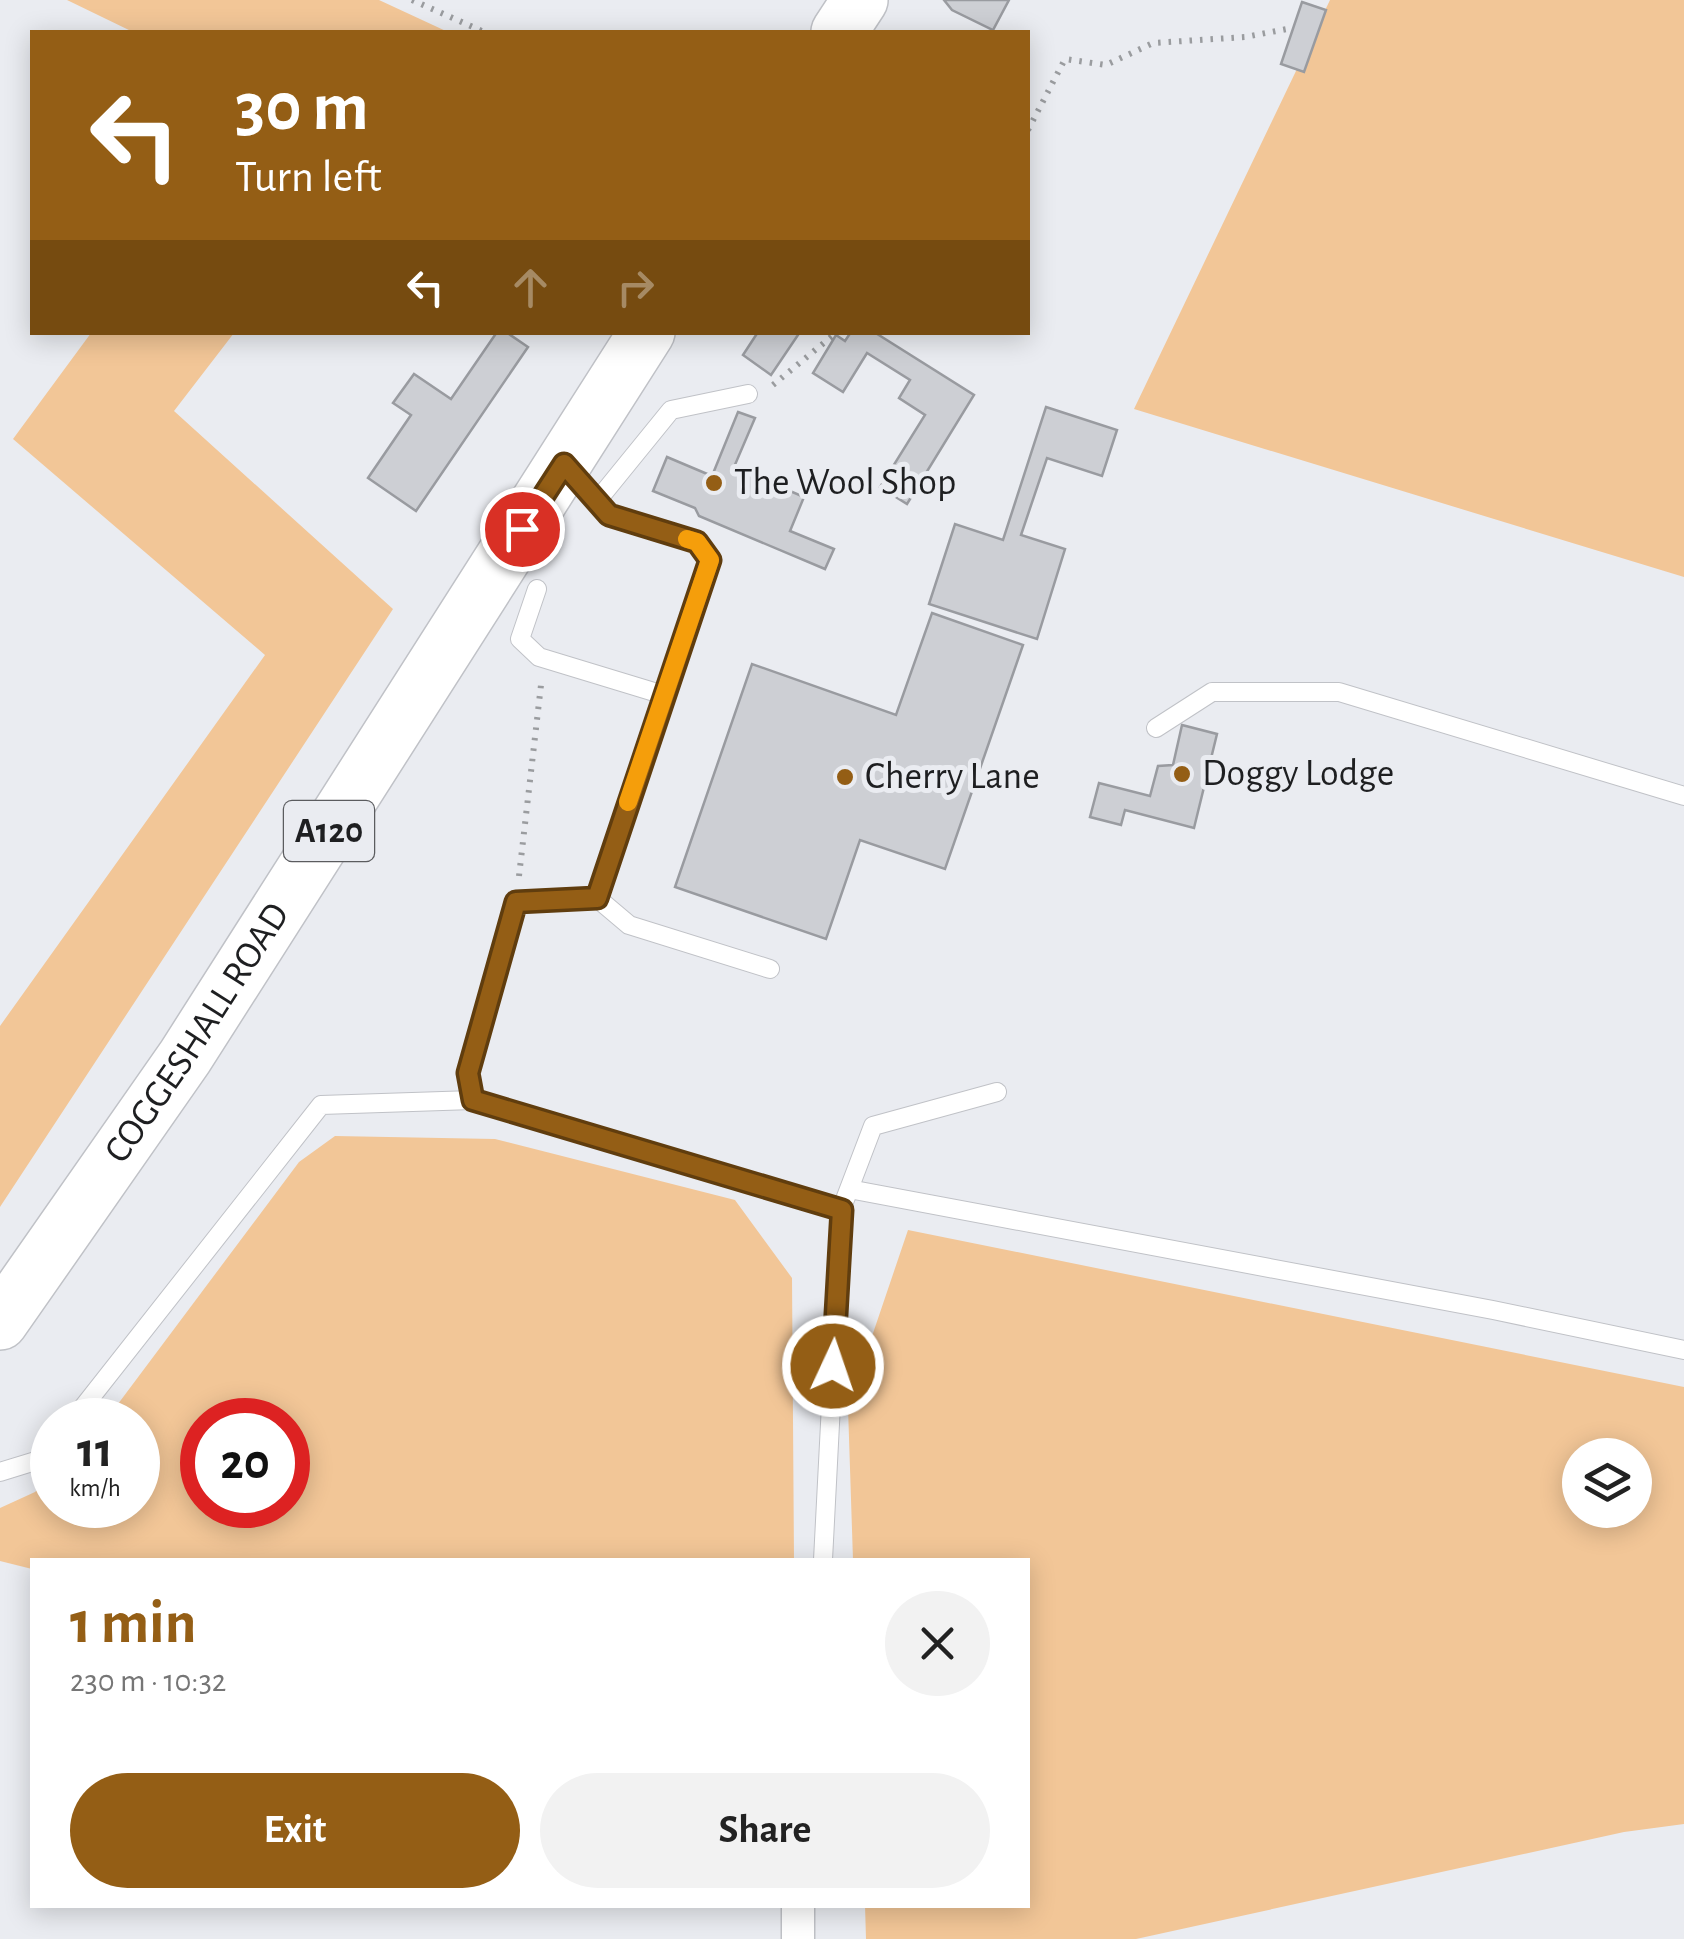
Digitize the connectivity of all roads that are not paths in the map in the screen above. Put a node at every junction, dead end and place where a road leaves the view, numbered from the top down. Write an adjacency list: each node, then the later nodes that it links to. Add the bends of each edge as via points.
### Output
1 (860, 0): 2 (highway)
2 (841, 30)
3 (646, 335): 5 (highway, COGGESHALL ROAD / A120)
4 (748, 394): 5 (lane, via 671,410)
5 (580, 482): 7 (lane, via 609,515 697,542 710,560); 16 (highway, COGGESHALL ROAD / A120)
6 (537, 589): 7 (lane, via 520,638 539,656)
7 (664, 695): 10 (lane)
8 (1156, 728): 9 (lane, via 1212,692 1339,692)
9 (1684, 796)
10 (597, 898): 11 (lane, via 629,925); 13 (lane, via 516,902 468,1073)
11 (770, 968)
12 (997, 1092): 14 (lane, via 873,1126)
13 (473, 1100): 15 (lane); 18 (lane, via 322,1105)
14 (848, 1189): 15 (lane); 17 (lane)
15 (842, 1210): 21 (lane)
16 (0, 1322)
17 (1684, 1350)
18 (89, 1398)
19 (30, 1463): 20 (lane)
20 (0, 1472)
21 (823, 1558)
22 (798, 1908): 23 (street)
23 (798, 1939)

